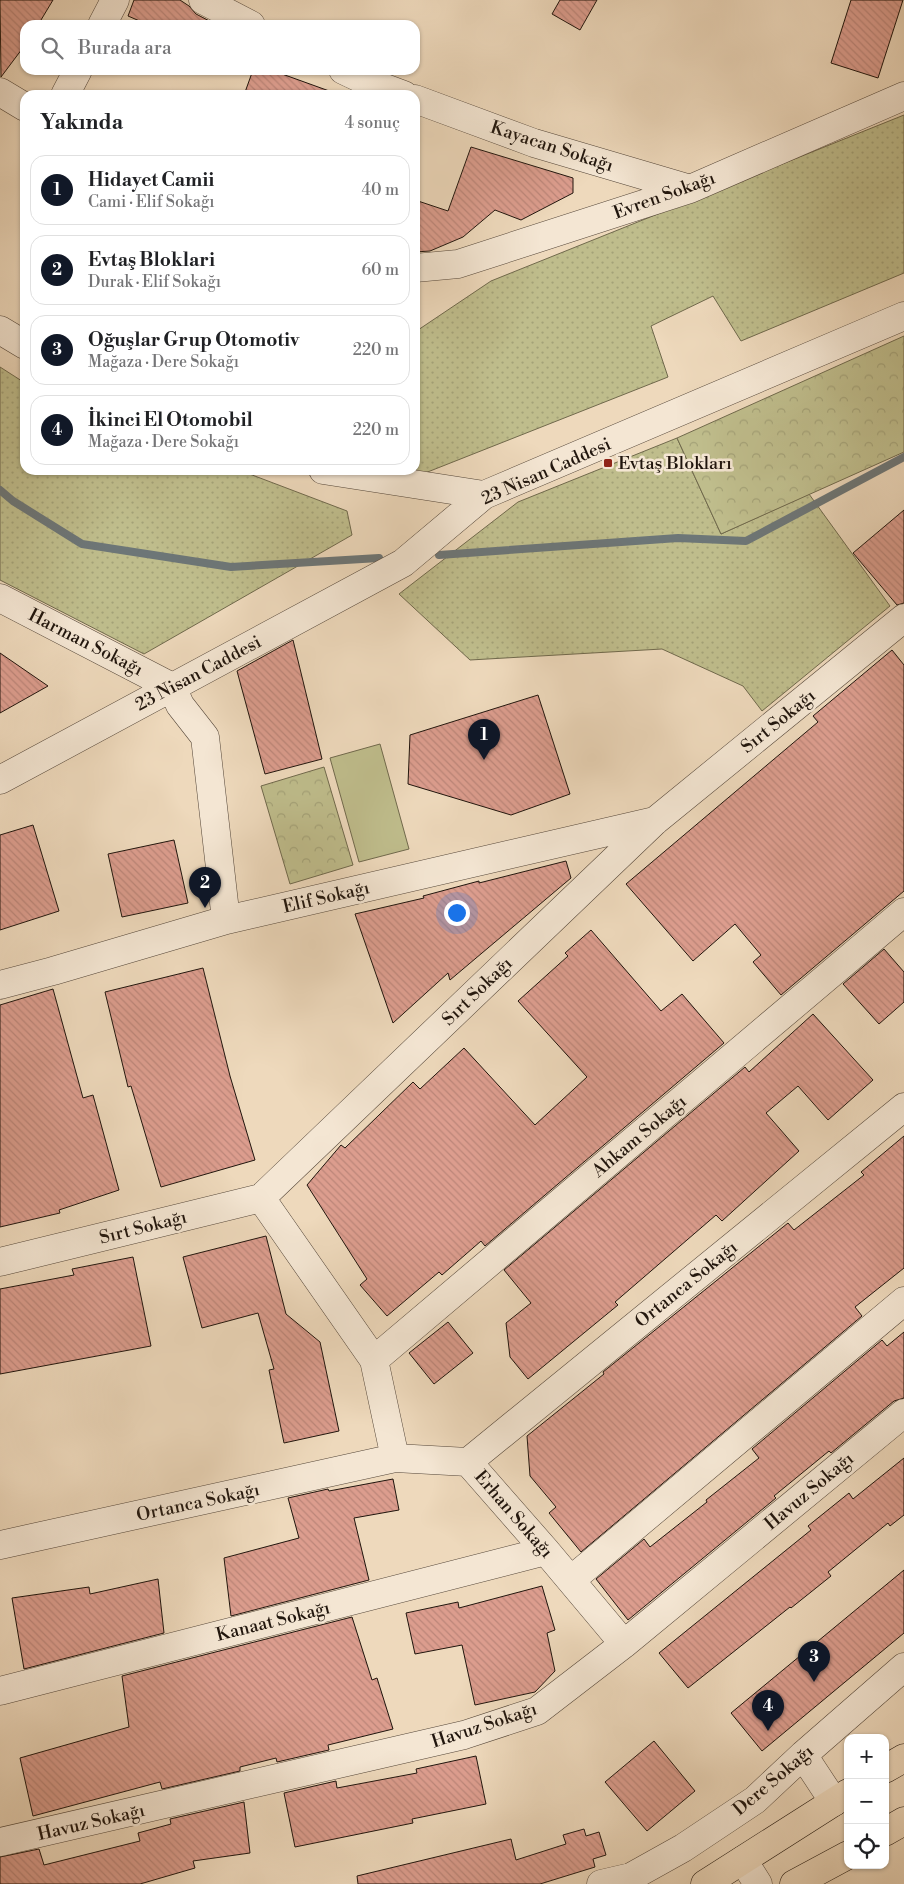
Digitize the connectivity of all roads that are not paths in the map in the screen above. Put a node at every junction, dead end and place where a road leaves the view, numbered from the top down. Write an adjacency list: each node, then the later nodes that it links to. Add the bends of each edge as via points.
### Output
1 (115, 0): 3 (street)
2 (203, 0): 4 (street)
3 (105, 20)
4 (241, 20)
5 (75, 75): 7 (street)
6 (354, 75): 8 (street)
7 (68, 90)
8 (391, 90)
9 (0, 92): 12 (street)
10 (904, 96): 13 (street, Evren Sokağı)
11 (420, 101): 13 (street, Kayacan Sokağı, via 534,144)
12 (20, 104)
13 (690, 188): 14 (street, Evren Sokağı, via 458,264)
14 (420, 268)
15 (904, 316): 19 (street, 23 Nisan Caddesi)
16 (0, 330): 17 (street)
17 (20, 342)
18 (354, 475): 19 (street)
19 (484, 496): 22 (street, 23 Nisan Caddesi, via 403,563)
20 (0, 598): 22 (street, Harman Sokağı)
21 (904, 618): 24 (street, Sırt Sokağı)
22 (172, 686): 23 (street, 23 Nisan Caddesi); 26 (street, via 180,705 205,737)
23 (0, 780)
24 (655, 821): 26 (street, Elif Sokağı); 29 (street, Sırt Sokağı)
25 (904, 912): 32 (street, Ahkam Sokağı)
26 (226, 920): 27 (street, Elif Sokağı)
27 (0, 985)
28 (904, 1107): 35 (street, Ortanca Sokağı)
29 (261, 1198): 30 (street, Sırt Sokağı); 32 (street)
30 (0, 1262)
31 (904, 1301): 38 (street)
32 (374, 1360): 34 (street)
33 (904, 1413): 39 (street, Havuz Sokağı)
34 (396, 1458): 35 (street, Erhan Sokağı); 36 (street, Ortanca Sokağı)
35 (468, 1462): 37 (street, Erhan Sokağı)
36 (0, 1545)
37 (546, 1551): 38 (street, Erhan Sokağı); 41 (street, Kanaat Sokağı)
38 (571, 1580): 39 (street, Erhan Sokağı)
39 (624, 1644): 48 (street, Havuz Sokağı, via 537,1711 474,1732)
40 (904, 1667): 42 (street, Dere Sokağı)
41 (0, 1691)
42 (803, 1755): 45 (street); 51 (street, Dere Sokağı, via 755,1800 683,1848 631,1877)
43 (904, 1758): 44 (main road)
44 (889, 1767)
45 (841, 1797): 50 (main road)
46 (904, 1821): 47 (main road)
47 (889, 1830)
48 (0, 1842)
49 (844, 1857): 54 (main road)
50 (743, 1860): 52 (main road); 53 (street)
51 (601, 1884)
52 (705, 1884)
53 (758, 1884)
54 (794, 1884)

